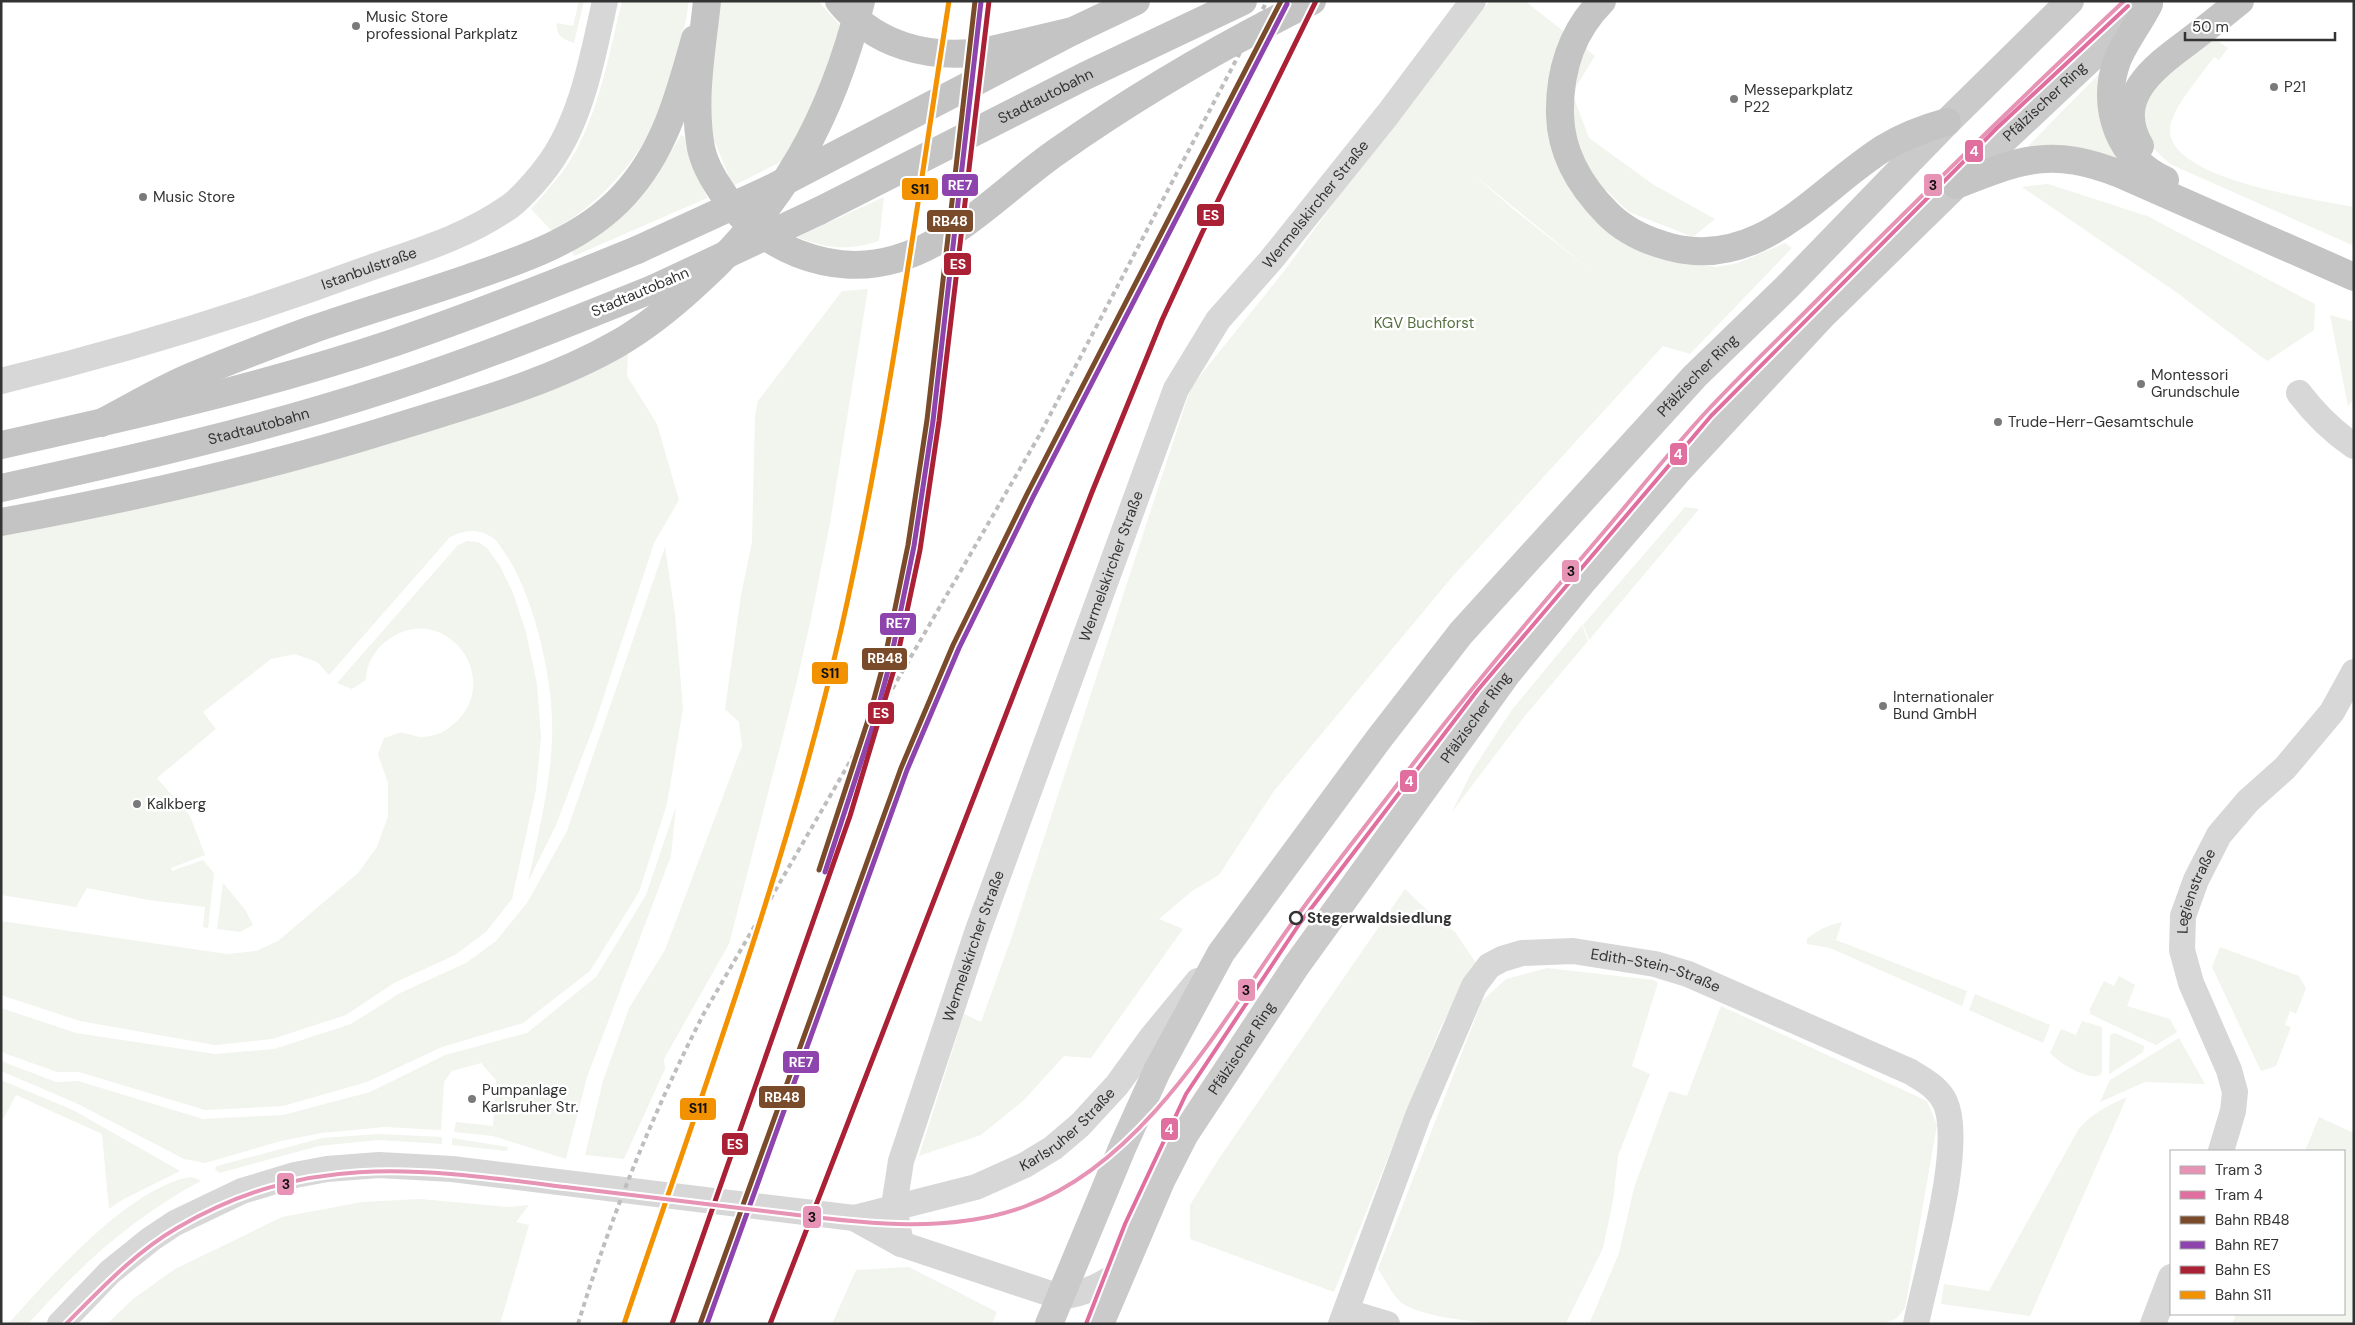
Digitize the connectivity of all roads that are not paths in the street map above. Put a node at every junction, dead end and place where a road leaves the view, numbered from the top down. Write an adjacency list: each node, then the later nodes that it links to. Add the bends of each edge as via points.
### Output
1 (606, 1): 19 (street, Istanbulstraße, via 590,69 568,131 555,156 511,206 435,246 296,295 154,340)
2 (706, 1): 7 (highway, bridge, via 696,114 702,150 712,178 730,205 769,240 798,254 828,262 859,265 896,259 932,245 1109,116); 21 (highway, via 671,122 659,147 624,196 597,219 563,241 513,263 311,331 194,375)
3 (839, 1): 13 (highway, bridge, via 850,15 877,36 905,48 932,54 983,52)
4 (861, 1): 25 (highway, via 843,66 828,105 781,190 741,241 668,309 618,343 567,369 472,404 316,452 161,492)
5 (1136, 1): 13 (highway)
6 (1244, 1): 24 (highway, Stadtautobahn, bridge, via 1085,76 819,211 655,288 551,330 386,389 293,416 152,454)
7 (1312, 1)
8 (1472, 1): 29 (street, Wermelskircher Straße, via 1382,122 1271,260 1218,320 1176,389 978,930 901,1161)
9 (1602, 1): 14 (highway, via 1581,27 1562,74 1560,119 1565,147 1574,171 1594,200 1633,233 1654,243 1703,251 1752,241 1776,230 1884,148 1925,128)
10 (2070, 1): 14 (main road, Pfälzischer Ring)
11 (2240, 1): 16 (highway, via 2158,64 2145,77 2134,101 2132,127 2143,150)
12 (2150, 3): 15 (main road, Pfälzischer Ring); 16 (highway, via 2118,58 2112,98 2113,117 2128,152 2139,164 2151,174)
13 (1073, 30): 21 (highway, bridge, via 774,187 618,258 392,343 201,399)
14 (1947, 122): 27 (main road, Pfälzischer Ring, via 1787,287 1695,376 1461,633 1366,755)
15 (1956, 185): 18 (highway, via 2007,165 2043,158 2071,159 2120,174); 32 (main road, Pfälzischer Ring, via 1822,316 1677,472 1507,674 1296,966 1210,1095 1161,1181)
16 (2203, 197): 17 (highway)
17 (2354, 264)
18 (2354, 277)
19 (1, 381)
20 (2299, 393): 23 (street, via 2315,414)
21 (101, 423): 22 (highway)
22 (1, 445)
23 (2354, 446)
24 (1, 488)
25 (1, 522)
26 (2354, 672): 28 (street, Legienstraße, via 2332,712 2285,768 2248,801 2219,835 2196,880 2183,916 2182,950 2191,983 2229,1070 2234,1092 2233,1111)
27 (1221, 953): 29 (street, Karlsruher Straße, via 1117,1085 1080,1125 1053,1148 1025,1165 976,1187); 34 (main road, Pfälzischer Ring, via 1157,1070)
28 (2221, 1150)
29 (894, 1206): 30 (street, Karlsruher Straße); 31 (street, Wermelskircher Straße)
30 (854, 1218): 31 (street, Karlsruher Straße); 36 (street, Karlsruher Straße, via 452,1169 379,1165 327,1169 249,1188 175,1223 110,1272)
31 (901, 1244): 34 (street, Karlsruher Straße)
32 (1121, 1271): 34 (street, via 1106,1284); 38 (main road, Pfälzischer Ring)
33 (2170, 1280): 41 (street)
34 (1060, 1297): 37 (main road, Pfälzischer Ring)
35 (1344, 1318): 39 (street); 40 (street, Edith-Stein-Straße, via 1418,1116 1474,986 1489,966 1502,959 1522,952 1548,950 1655,964 1688,974 1910,1072 1933,1086 1944,1101 1951,1122 1951,1143 1936,1234)
36 (60, 1324)
37 (1050, 1324)
38 (1100, 1324)
39 (1387, 1324)
40 (1916, 1324)
41 (2153, 1324)

